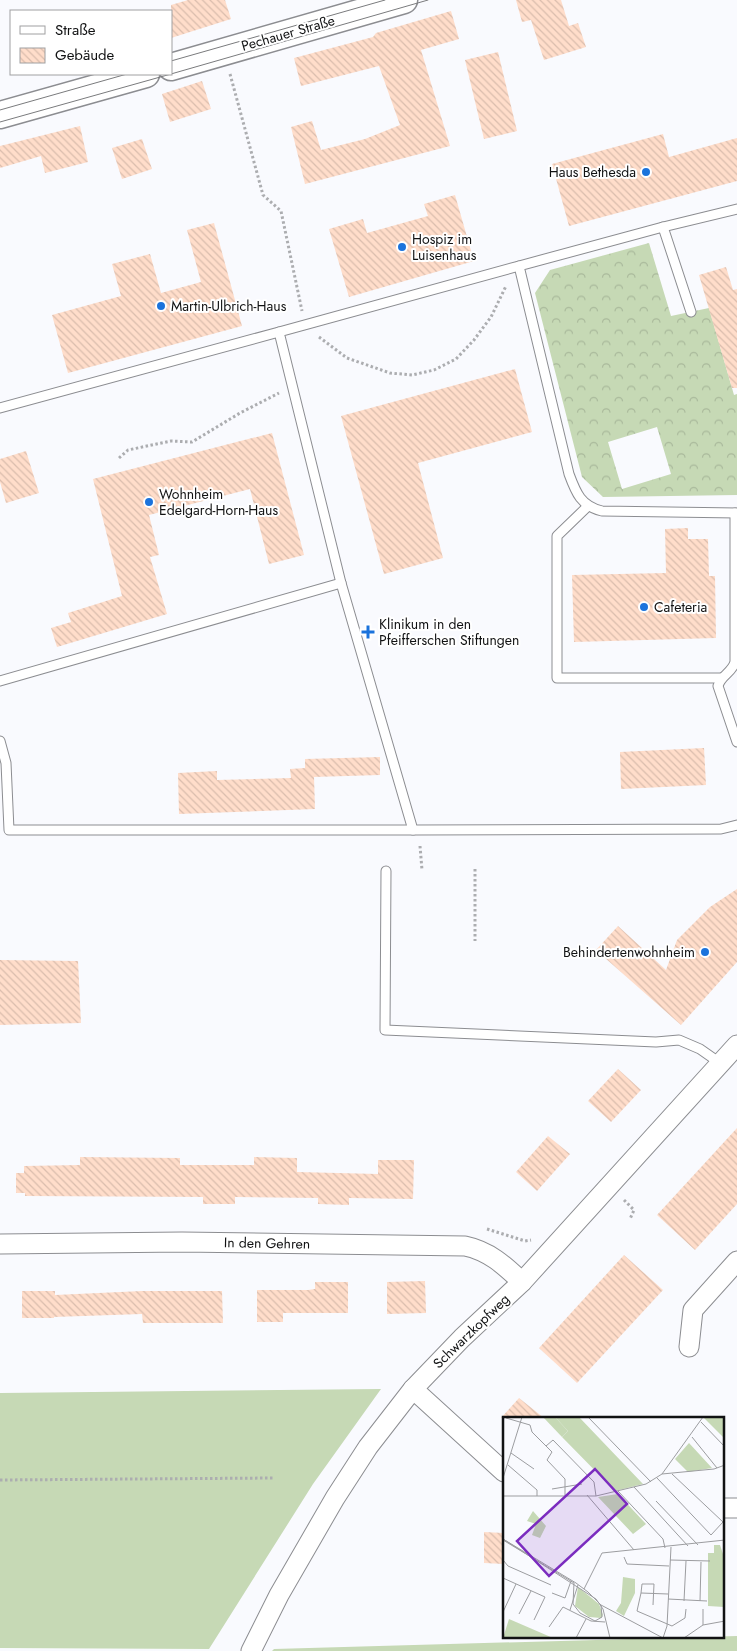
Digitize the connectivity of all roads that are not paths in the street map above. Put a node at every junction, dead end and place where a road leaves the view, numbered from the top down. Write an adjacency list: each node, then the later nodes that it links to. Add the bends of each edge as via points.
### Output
1 (404, 0): 2 (main road, Pechauer Straße)
2 (172, 67)
3 (142, 75): 4 (main road)
4 (0, 115)
5 (737, 209): 6 (lane)
6 (663, 227): 7 (lane); 8 (lane)
7 (519, 266): 9 (lane); 11 (lane, via 569,474 578,495)
8 (691, 312)
9 (279, 332): 10 (lane); 13 (lane)
10 (0, 408)
11 (588, 506): 12 (lane, via 610,512); 14 (lane, via 557,536 557,678)
12 (736, 513): 14 (lane, via 735,662 732,670)
13 (341, 583): 15 (lane); 19 (lane)
14 (721, 678): 17 (lane, via 718,688)
15 (0, 681)
16 (0, 741): 19 (lane, via 6,763 9,830)
17 (737, 742)
18 (737, 826): 19 (lane, via 721,829)
19 (413, 830)
20 (386, 871): 22 (lane, via 385,1030 656,1042 678,1040 700,1049)
21 (737, 1045): 22 (street, Schwarzkopfweg)
22 (720, 1063): 25 (street, Schwarzkopfweg)
23 (0, 1244): 25 (street, In den Gehren, via 182,1242 465,1246 492,1256)
24 (737, 1261): 26 (street, via 693,1310)
25 (522, 1282): 27 (street, Schwarzkopfweg)
26 (689, 1347)
27 (413, 1388): 28 (street); 31 (street, Schwarzkopfweg, via 334,1498)
28 (503, 1471)
29 (724, 1508): 30 (street)
30 (737, 1508)
31 (251, 1651)

